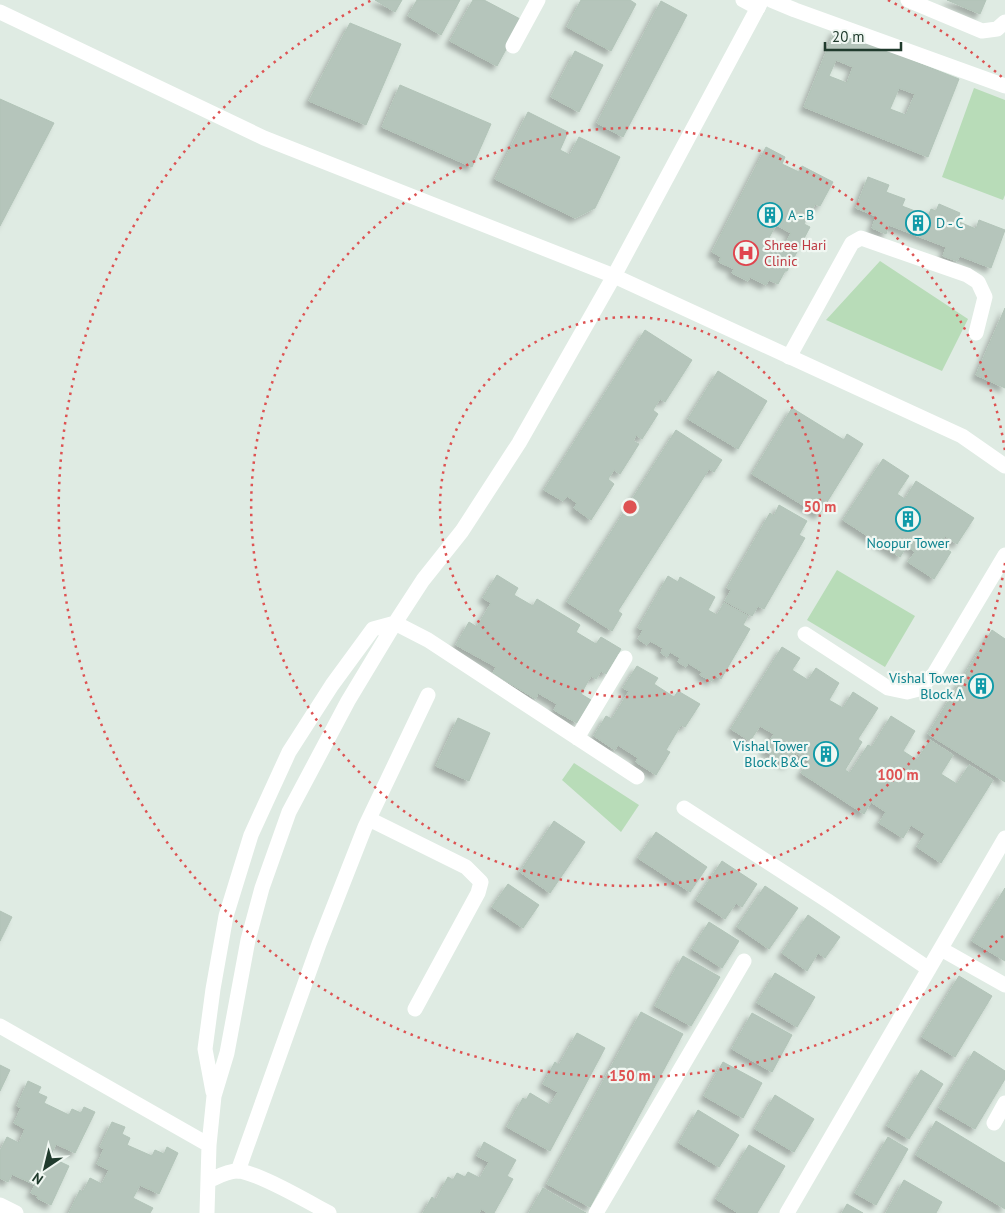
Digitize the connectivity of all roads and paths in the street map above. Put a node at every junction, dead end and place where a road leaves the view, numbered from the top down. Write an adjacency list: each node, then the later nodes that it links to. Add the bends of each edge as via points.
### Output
1 (538, 0): 7 (street)
2 (744, 0): 4 (street)
3 (908, 0): 6 (street, via 982,31 997,29)
4 (764, 3): 8 (street, via 795,10); 9 (street)
5 (0, 12): 9 (street, via 264,138)
6 (1005, 22)
7 (513, 46)
8 (1005, 86)
9 (614, 276): 11 (street); 14 (street, via 519,443 462,531 423,580)
10 (976, 333): 11 (street, via 985,296 978,282 967,275 862,238 852,243)
11 (789, 357): 12 (street, via 962,436)
12 (1005, 466)
13 (1005, 555): 15 (street, via 934,674 920,689 908,692 888,688)
14 (395, 623): 18 (street, via 428,640); 29 (street, via 289,812 262,888 248,940 227,1052); 29 (street, via 373,628 332,685 289,752 251,835 226,916 213,989 205,1049)
15 (805, 634)
16 (625, 658): 18 (street)
17 (428, 695): 21 (street)
18 (576, 738): 19 (street)
19 (637, 777)
20 (684, 808): 25 (street)
21 (369, 819): 27 (street, via 466,868 481,882); 33 (street)
22 (1005, 838): 23 (street)
23 (941, 949): 25 (street); 26 (street)
24 (744, 961): 39 (street)
25 (929, 969): 40 (street)
26 (1005, 985)
27 (415, 1009)
28 (0, 1026): 32 (street)
29 (214, 1096): 32 (street)
30 (1005, 1103): 31 (street)
31 (994, 1123)
32 (208, 1145): 34 (street)
33 (238, 1171): 34 (street); 38 (street, via 257,1176)
34 (208, 1181): 37 (street)
35 (0, 1205): 36 (street)
36 (16, 1213)
37 (207, 1213)
38 (329, 1213)
39 (596, 1213)
40 (787, 1213)

